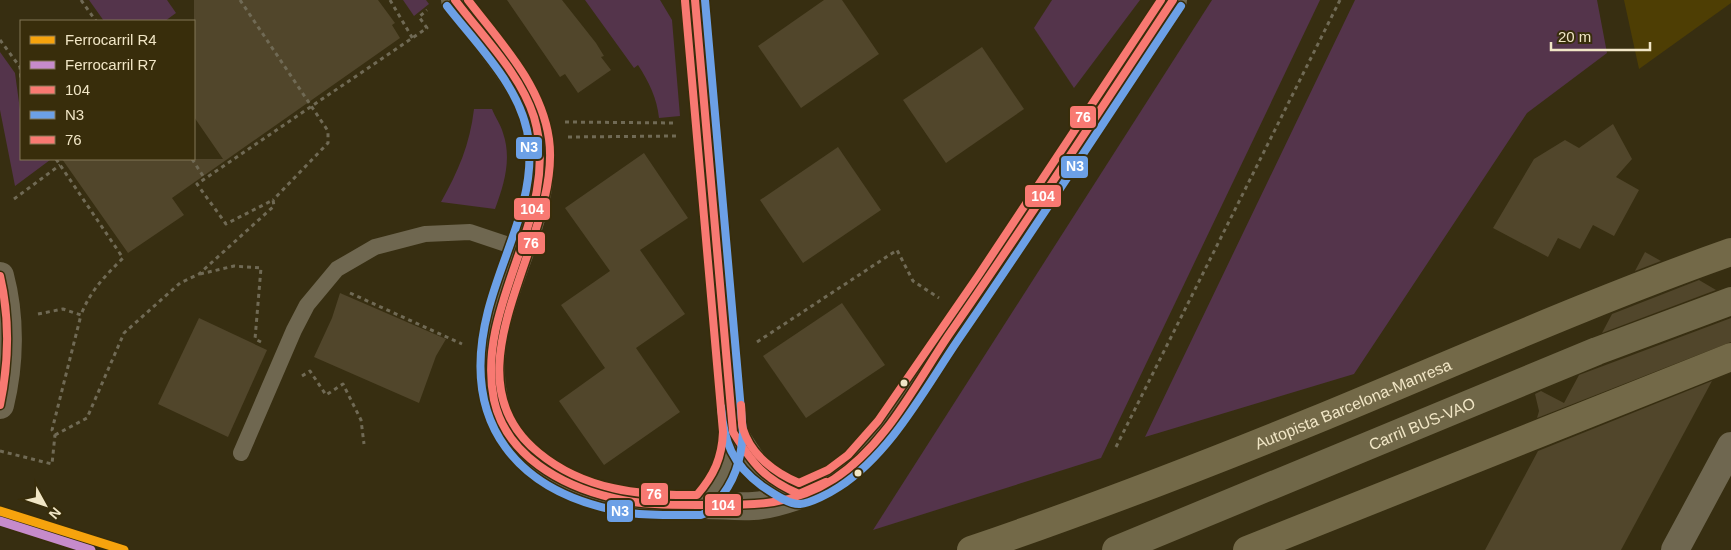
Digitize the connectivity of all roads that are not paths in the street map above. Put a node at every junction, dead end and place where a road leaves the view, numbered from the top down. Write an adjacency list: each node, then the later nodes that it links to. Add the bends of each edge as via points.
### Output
1 (1172, 0): 13 (street, via 886,427 854,462 833,479)
2 (444, 3): 4 (street, via 523,94 534,117 539,180 535,207)
3 (689, 5): 10 (street)
4 (521, 249): 12 (lane, via 470,232 425,234 375,246 337,269 307,305 294,330); 14 (street, via 492,339 490,370 498,418 510,438 533,463 564,482 589,492 651,505)
5 (1731, 252): 15 (highway, Autopista Barcelona-Manresa, via 1104,503)
6 (0, 279): 9 (street, via 6,300 7,376)
7 (1731, 301): 16 (highway, Carril BUS-VAO, via 1597,351)
8 (1731, 356): 17 (highway)
9 (0, 405)
10 (733, 432): 13 (street, via 760,474 777,486); 14 (street, via 732,458 720,484)
11 (1731, 446): 18 (street)
12 (242, 453)
13 (799, 494): 14 (street, via 756,506)
14 (701, 505)
15 (971, 550)
16 (1116, 550)
17 (1247, 550)
18 (1675, 550)

